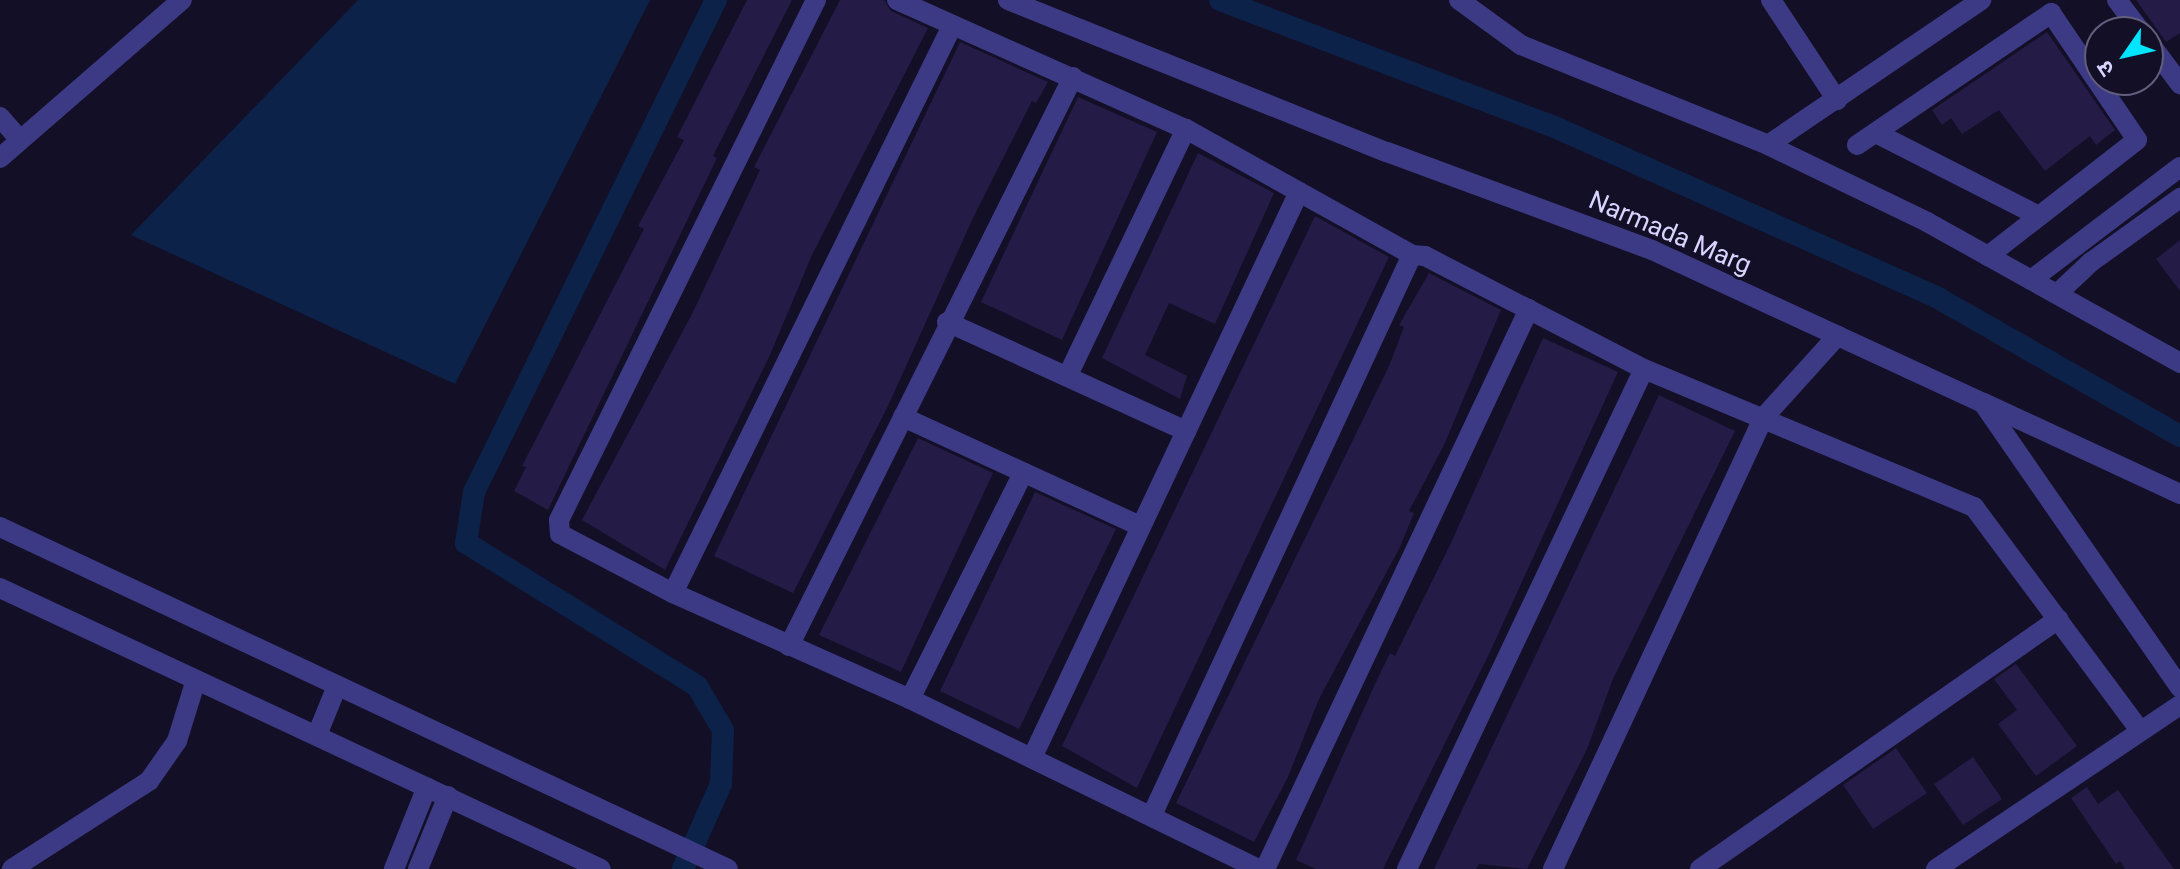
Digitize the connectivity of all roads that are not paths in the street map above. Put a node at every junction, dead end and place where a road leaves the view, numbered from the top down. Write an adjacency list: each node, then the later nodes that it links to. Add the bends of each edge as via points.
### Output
1 (182, 0): 14 (street)
2 (816, 0): 41 (street, via 559,520 565,539)
3 (897, 0): 8 (street)
4 (1008, 0): 28 (street, Narmada Marg, via 1387,152 1652,250)
5 (1459, 0): 15 (street, via 1521,45)
6 (1771, 0): 10 (street)
7 (1981, 0): 10 (street)
8 (951, 28): 9 (street); 41 (street)
9 (1073, 77): 12 (street); 27 (street)
10 (1837, 100): 15 (street)
11 (0, 117): 14 (street)
12 (1186, 129): 19 (street); 31 (street)
13 (1876, 133): 16 (street); 21 (street); 21 (street, via 2051,13 2137,140)
14 (19, 139): 17 (street)
15 (1768, 145): 23 (street)
16 (1857, 145)
17 (0, 158)
18 (2180, 167): 24 (street)
19 (1299, 192): 22 (street); 35 (street)
20 (2180, 198): 25 (street, via 2091,262)
21 (2039, 216): 23 (street)
22 (1412, 255): 26 (street, via 1425,256); 54 (street)
23 (1988, 256): 24 (street)
24 (2031, 280): 25 (street)
25 (2057, 294): 29 (street)
26 (1529, 309): 30 (street); 62 (street)
27 (947, 322): 31 (street); 33 (street)
28 (1838, 335): 32 (street, Narmada Marg); 34 (street)
29 (2180, 363)
30 (1644, 369): 34 (street); 63 (street)
31 (1068, 375): 35 (street)
32 (1983, 403): 37 (street, Narmada Marg); 46 (street)
33 (903, 417): 36 (street); 43 (street)
34 (1764, 417): 42 (street, via 1974,507); 64 (street)
35 (1186, 431): 38 (street)
36 (1023, 473): 38 (street); 47 (street)
37 (2180, 494)
38 (1140, 526): 51 (street)
39 (0, 527): 45 (street)
40 (0, 588): 44 (street)
41 (673, 593): 43 (street)
42 (2058, 619): 49 (street); 65 (street)
43 (789, 646): 47 (street)
44 (195, 683): 50 (street); 57 (street, via 177,741 149,781)
45 (337, 686): 50 (street); 56 (street)
46 (2180, 688)
47 (910, 699): 51 (street)
48 (2180, 705): 49 (street)
49 (2139, 729): 66 (street)
50 (317, 735): 52 (street)
51 (1032, 758): 54 (street)
52 (427, 787): 53 (street); 58 (street)
53 (448, 796): 59 (street); 60 (street)
54 (1152, 815): 55 (street)
55 (1234, 864): 61 (street)
56 (723, 867)
57 (12, 869)
58 (394, 869)
59 (418, 869)
60 (601, 869)
61 (1258, 869)
62 (1265, 869)
63 (1407, 869)
64 (1553, 869)
65 (1700, 869)
66 (1936, 869)

